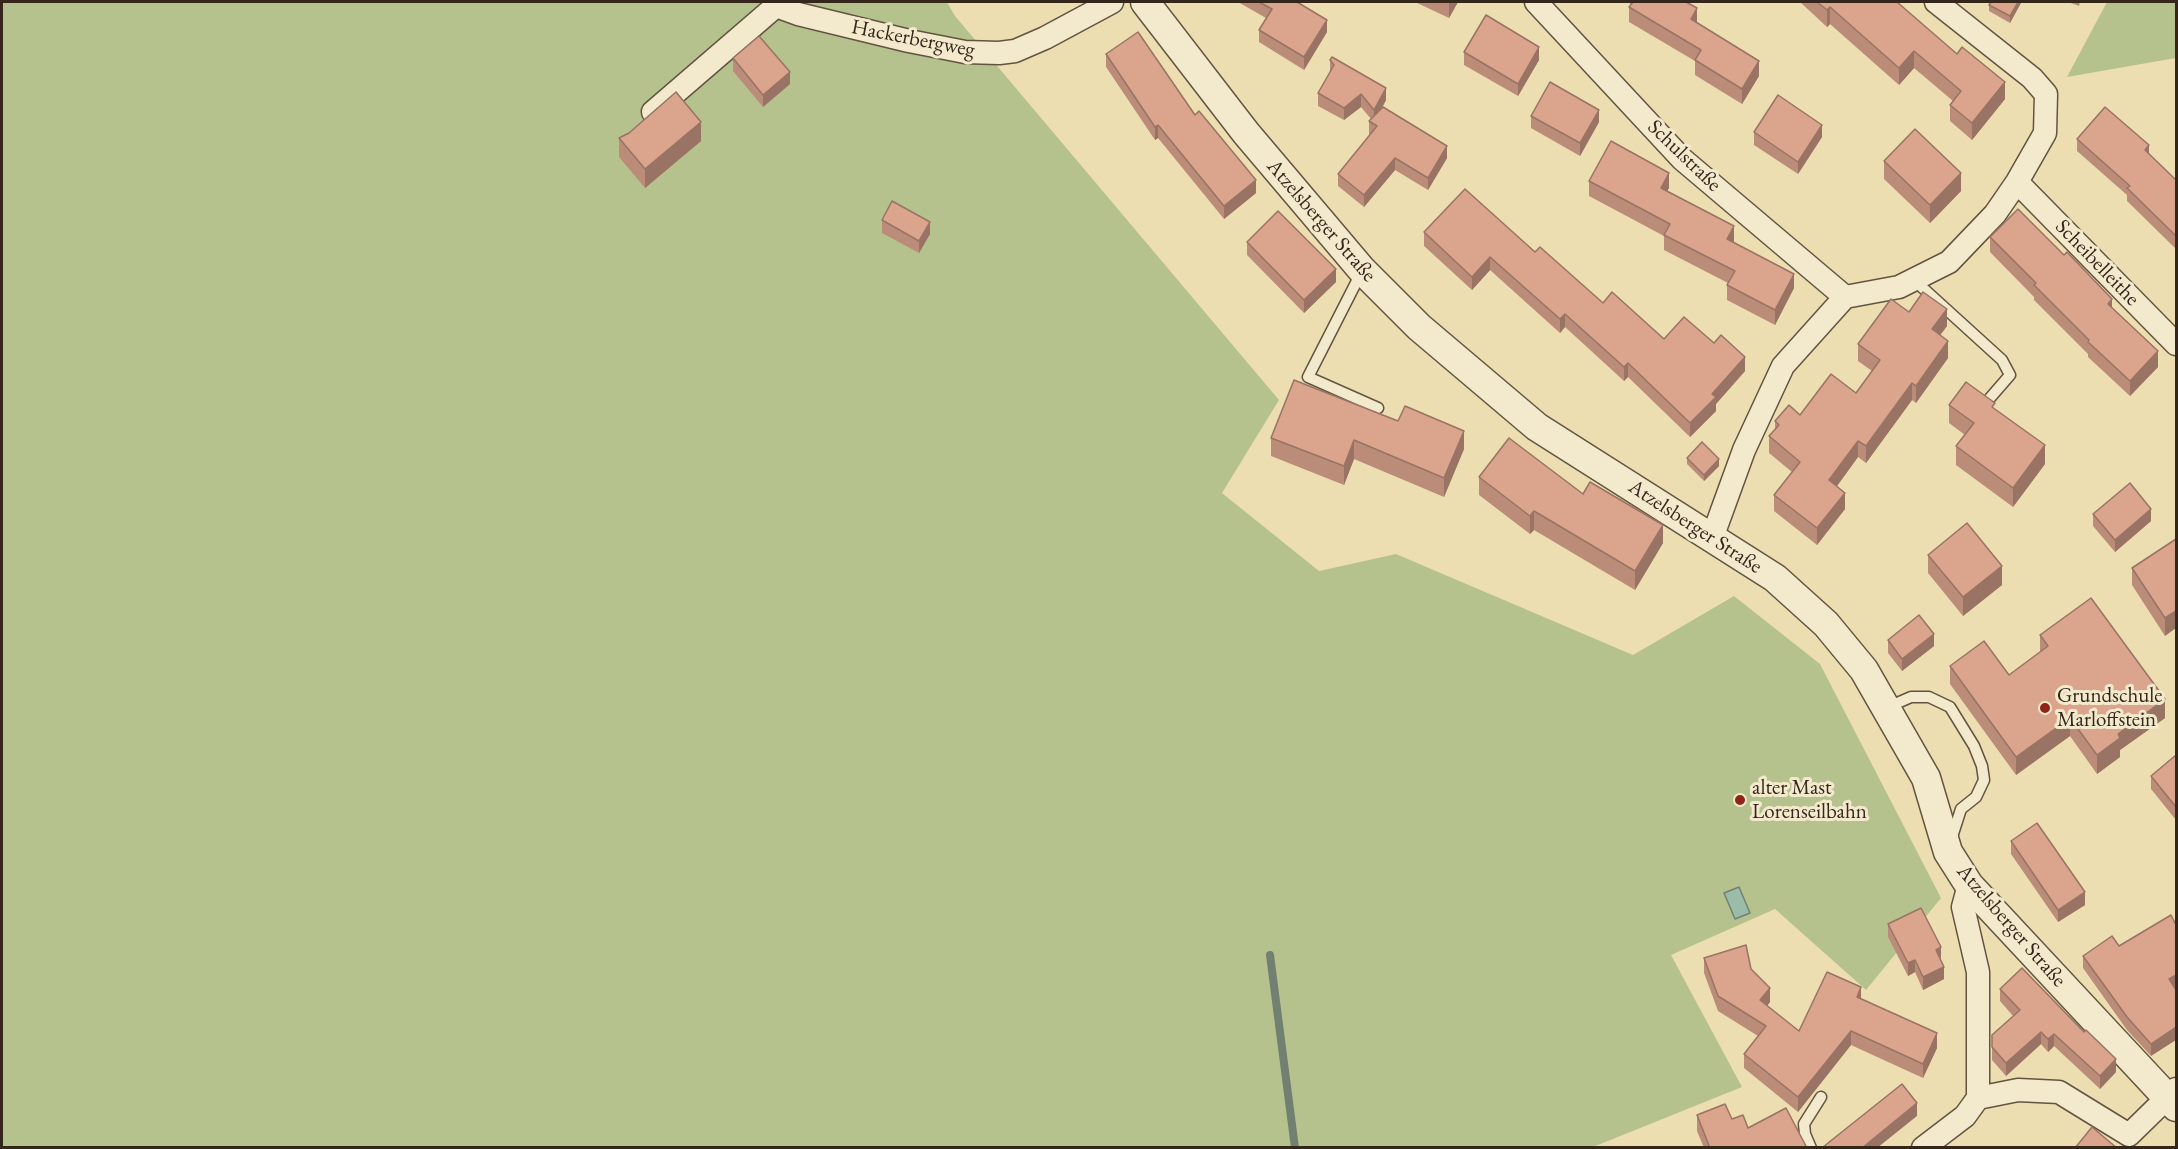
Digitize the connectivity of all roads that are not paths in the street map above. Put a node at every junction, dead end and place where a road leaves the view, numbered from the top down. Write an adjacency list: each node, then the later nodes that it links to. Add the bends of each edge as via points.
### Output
1 (1112, 2): 5 (street, Hackerbergweg, via 1045,38 1015,51 999,53 965,52 909,41 776,6)
2 (1145, 2): 7 (street, Atzelsberger Straße, via 1246,133)
3 (1536, 2): 9 (street, Schulstraße, via 1682,159)
4 (1936, 2): 6 (street, via 2032,78 2046,94 2044,134)
5 (637, 126)
6 (2017, 182): 8 (street, via 1995,214 1949,262); 10 (street, Scheibelleithe)
7 (1362, 270): 12 (lane, via 1308,377); 13 (street, Atzelsberger Straße, via 1419,327 1537,427)
8 (1914, 279): 9 (street, via 1899,287); 11 (lane, via 2002,360 2010,375)
9 (1845, 297): 13 (street, via 1783,366 1744,450)
10 (2176, 345)
11 (1990, 398)
12 (1378, 408)
13 (1712, 538): 14 (street, Atzelsberger Straße, via 1774,578 1826,624 1864,670)
14 (1886, 708): 15 (street, Atzelsberger Straße, via 1926,778); 15 (lane, via 1911,697 1929,697 1950,707 1974,746 1984,780 1976,797 1961,809)
15 (1948, 852): 16 (street, Atzelsberger Straße)
16 (1969, 885): 18 (street, Atzelsberger Straße); 19 (street, via 1963,907 1978,972)
17 (1821, 1097): 20 (lane, via 1804,1124)
18 (2173, 1098): 19 (street, via 2129,1135 2059,1092 2018,1090)
19 (1971, 1107): 21 (street); 22 (street)
20 (1810, 1148)
21 (1923, 1148)
22 (1947, 1148)

